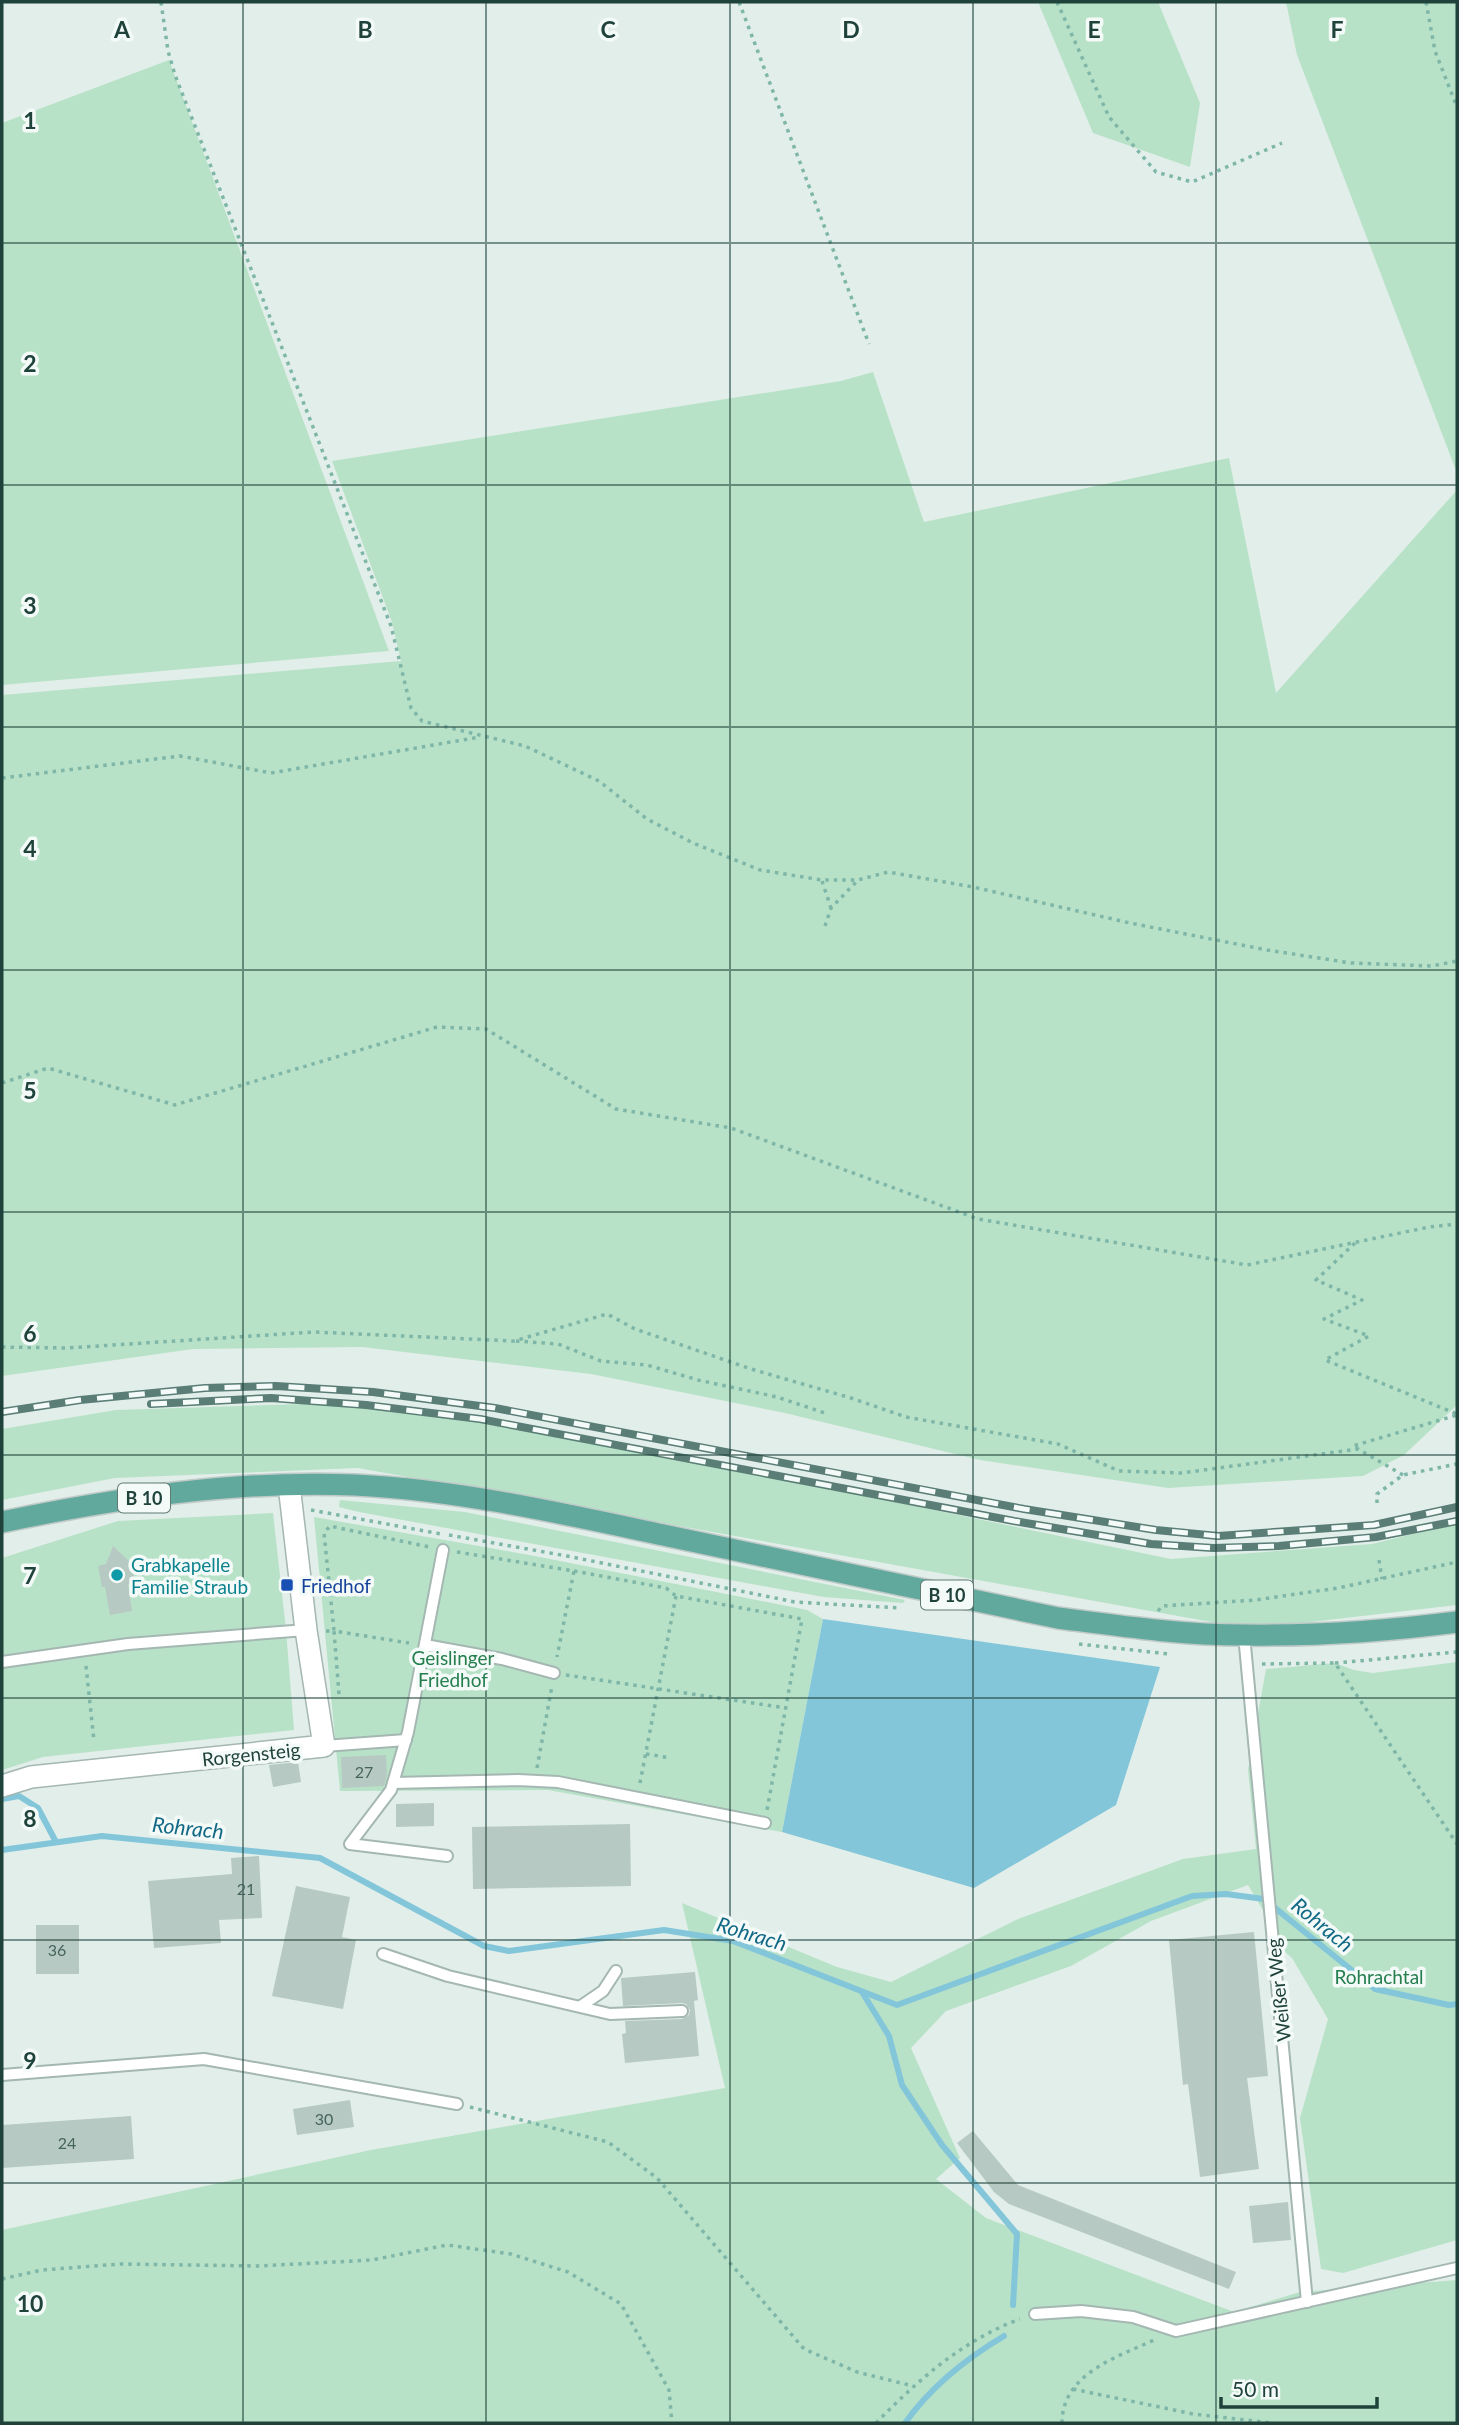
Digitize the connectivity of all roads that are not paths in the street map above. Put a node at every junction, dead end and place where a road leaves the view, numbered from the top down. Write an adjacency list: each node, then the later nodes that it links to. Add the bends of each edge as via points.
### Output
1 (290, 1496): 2 (main road, B 10, via 202,1491); 5 (street, Rorgensteig); 6 (main road, B 10, via 354,1485 443,1492 1058,1618 1138,1629)
2 (2, 1522)
3 (443, 1550): 7 (lane)
4 (1457, 1622): 6 (main road, B 10)
5 (306, 1630): 8 (lane, via 181,1639); 11 (street, Rorgensteig)
6 (1244, 1635): 23 (lane, Weißer Weg)
7 (425, 1645): 9 (lane); 10 (lane)
8 (2, 1662)
9 (554, 1673)
10 (406, 1740): 11 (lane); 12 (lane)
11 (324, 1746): 13 (street, Rorgensteig, via 31,1777)
12 (393, 1783): 14 (lane, via 558,1782); 15 (lane, via 350,1844)
13 (2, 1786)
14 (765, 1823)
15 (447, 1856)
16 (383, 1954): 18 (lane, via 448,1976)
17 (616, 1971): 18 (lane, via 603,1991)
18 (581, 2006): 19 (lane, via 610,2014)
19 (682, 2011)
20 (2, 2075): 21 (lane, via 204,2059)
21 (457, 2104)
22 (1457, 2268): 23 (lane)
23 (1307, 2302): 24 (lane, via 1175,2331 1132,2317 1081,2311)
24 (1035, 2314)

